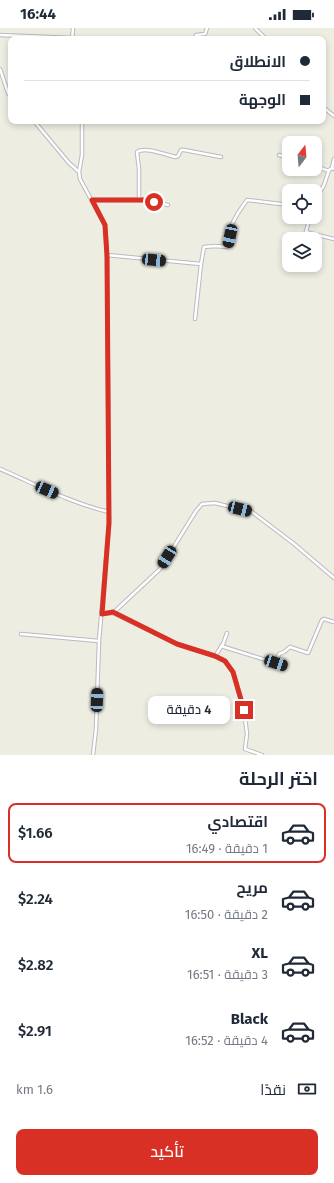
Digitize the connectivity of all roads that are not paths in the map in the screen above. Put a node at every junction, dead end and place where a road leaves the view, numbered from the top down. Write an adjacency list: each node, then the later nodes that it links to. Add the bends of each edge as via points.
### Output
1 (207, 28): 5 (street, via 205,34)
2 (255, 28): 6 (street)
3 (0, 35): 4 (street)
4 (18, 36)
5 (196, 36)
6 (263, 36)
7 (0, 69): 8 (street)
8 (8, 93)
9 (326, 109): 10 (street)
10 (334, 116)
11 (37, 124): 20 (street)
12 (82, 124): 20 (street)
13 (279, 155): 14 (street)
14 (282, 156)
15 (221, 157): 23 (street, via 184,150 176,157 146,150 138,151)
16 (334, 159): 18 (street)
17 (322, 168): 19 (street)
18 (333, 169): 19 (street)
19 (329, 171): 21 (street)
20 (79, 172): 22 (street, via 80,179)
21 (322, 188)
22 (92, 200): 23 (street); 30 (street, via 105,225)
23 (138, 200): 24 (street)
24 (168, 205)
25 (282, 205): 31 (street, via 247,200 232,224 227,247 204,247)
26 (308, 224): 27 (street)
27 (306, 232)
28 (322, 236): 29 (street)
29 (334, 239)
30 (107, 256): 31 (street); 34 (street)
31 (202, 264): 32 (street)
32 (195, 319)
33 (0, 469): 34 (street, via 59,495)
34 (109, 512): 37 (street)
35 (334, 578): 36 (street, via 252,512 215,503 202,504 160,569)
36 (113, 612): 37 (street); 43 (street, via 177,644)
37 (102, 614): 41 (street)
38 (334, 622): 44 (street, via 322,620 308,653 290,647 279,654)
39 (227, 633): 42 (street)
40 (21, 634): 41 (street)
41 (99, 641): 46 (street)
42 (221, 646): 43 (street); 44 (street)
43 (215, 656): 47 (street, via 225,661 233,672 244,710 247,734 245,749)
44 (276, 663): 45 (street)
45 (285, 666)
46 (93, 755)
47 (262, 755)

